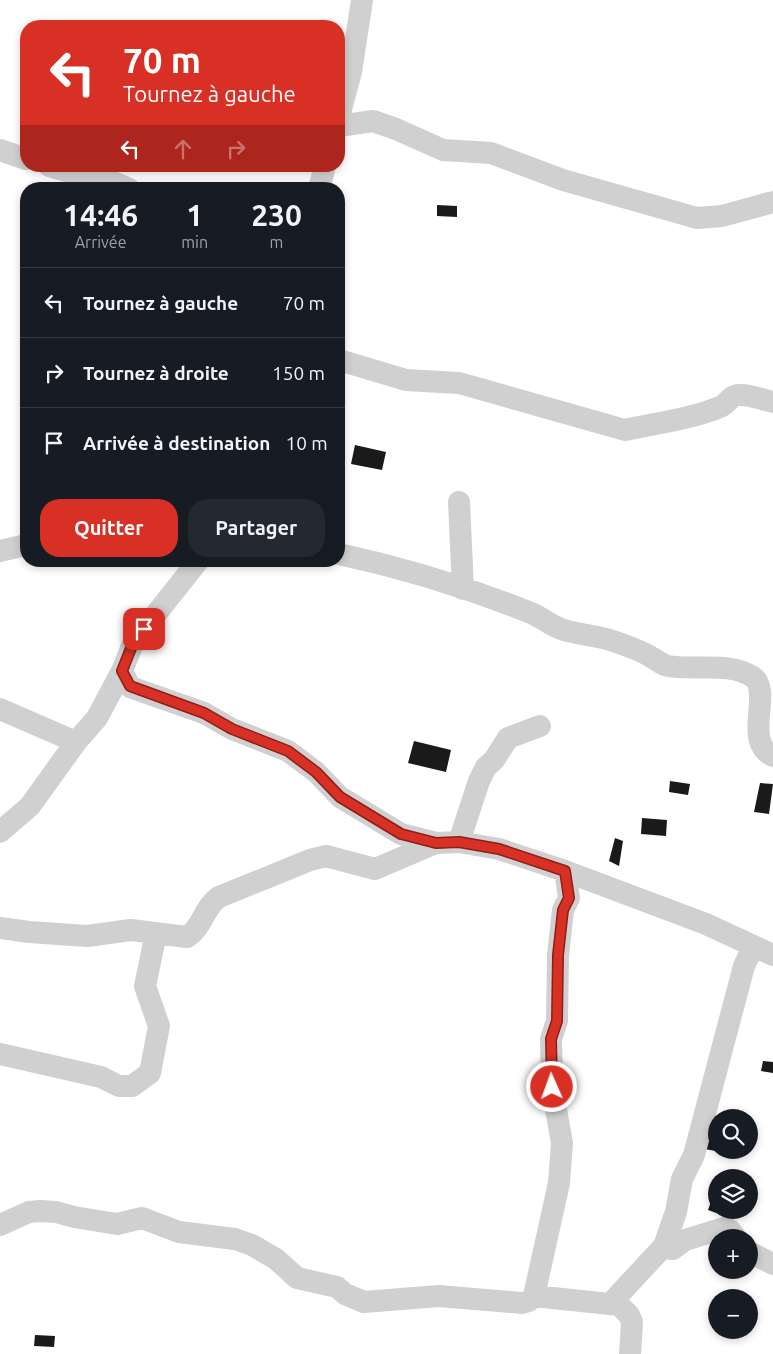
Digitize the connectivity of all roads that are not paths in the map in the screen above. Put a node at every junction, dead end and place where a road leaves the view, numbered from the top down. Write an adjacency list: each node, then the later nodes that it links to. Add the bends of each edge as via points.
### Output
1 (362, 0): 2 (street)
2 (345, 94)
3 (345, 125): 8 (street, via 373,121 443,150 491,153 564,180 697,218 722,216)
4 (0, 150): 5 (street)
5 (20, 156)
6 (66, 172): 7 (street, via 98,176)
7 (112, 182)
8 (772, 201)
9 (345, 362): 10 (street, via 406,380 459,383 625,430 688,418 721,407 739,395)
10 (773, 402)
11 (459, 502): 16 (street)
12 (20, 546): 13 (street)
13 (0, 551)
14 (345, 555): 16 (street)
15 (193, 567): 17 (street, via 133,643)
16 (463, 589): 21 (street, via 532,613 560,629 611,640 666,666 736,670 749,674 760,686 761,743)
17 (121, 682): 20 (street); 24 (street, via 204,713 232,729 288,751 316,772 340,797 401,834)
18 (0, 709): 20 (street)
19 (540, 726): 23 (street, via 508,738 486,767)
20 (76, 742): 22 (street, via 30,806)
21 (773, 756)
22 (0, 832)
23 (459, 842): 24 (street); 25 (street, via 499,849)
24 (436, 843): 27 (street, via 375,868 326,856 310,860 220,897 187,937)
25 (565, 871): 28 (street, via 706,924); 35 (street, via 569,898 563,910 558,955 557,1021 551,1039 552,1087 562,1143 560,1173)
26 (0, 928): 27 (street, via 87,936 131,930)
27 (156, 934): 29 (street, via 145,986 158,1026 150,1074 141,1081 132,1086 119,1086 102,1077)
28 (763, 951): 32 (street, via 744,966 694,1155 682,1180 676,1212)
29 (0, 1054)
30 (0, 1225): 35 (street, via 29,1212 40,1211 118,1224 142,1218 179,1232 235,1239 252,1245 276,1259 298,1278 337,1287 364,1302 439,1296 522,1303)
31 (708, 1233): 32 (street, via 685,1240 673,1249)
32 (664, 1246): 36 (street)
33 (758, 1256): 34 (street)
34 (773, 1264)
35 (534, 1296): 36 (street)
36 (611, 1303): 37 (street, via 625,1310 632,1322)
37 (630, 1354)

